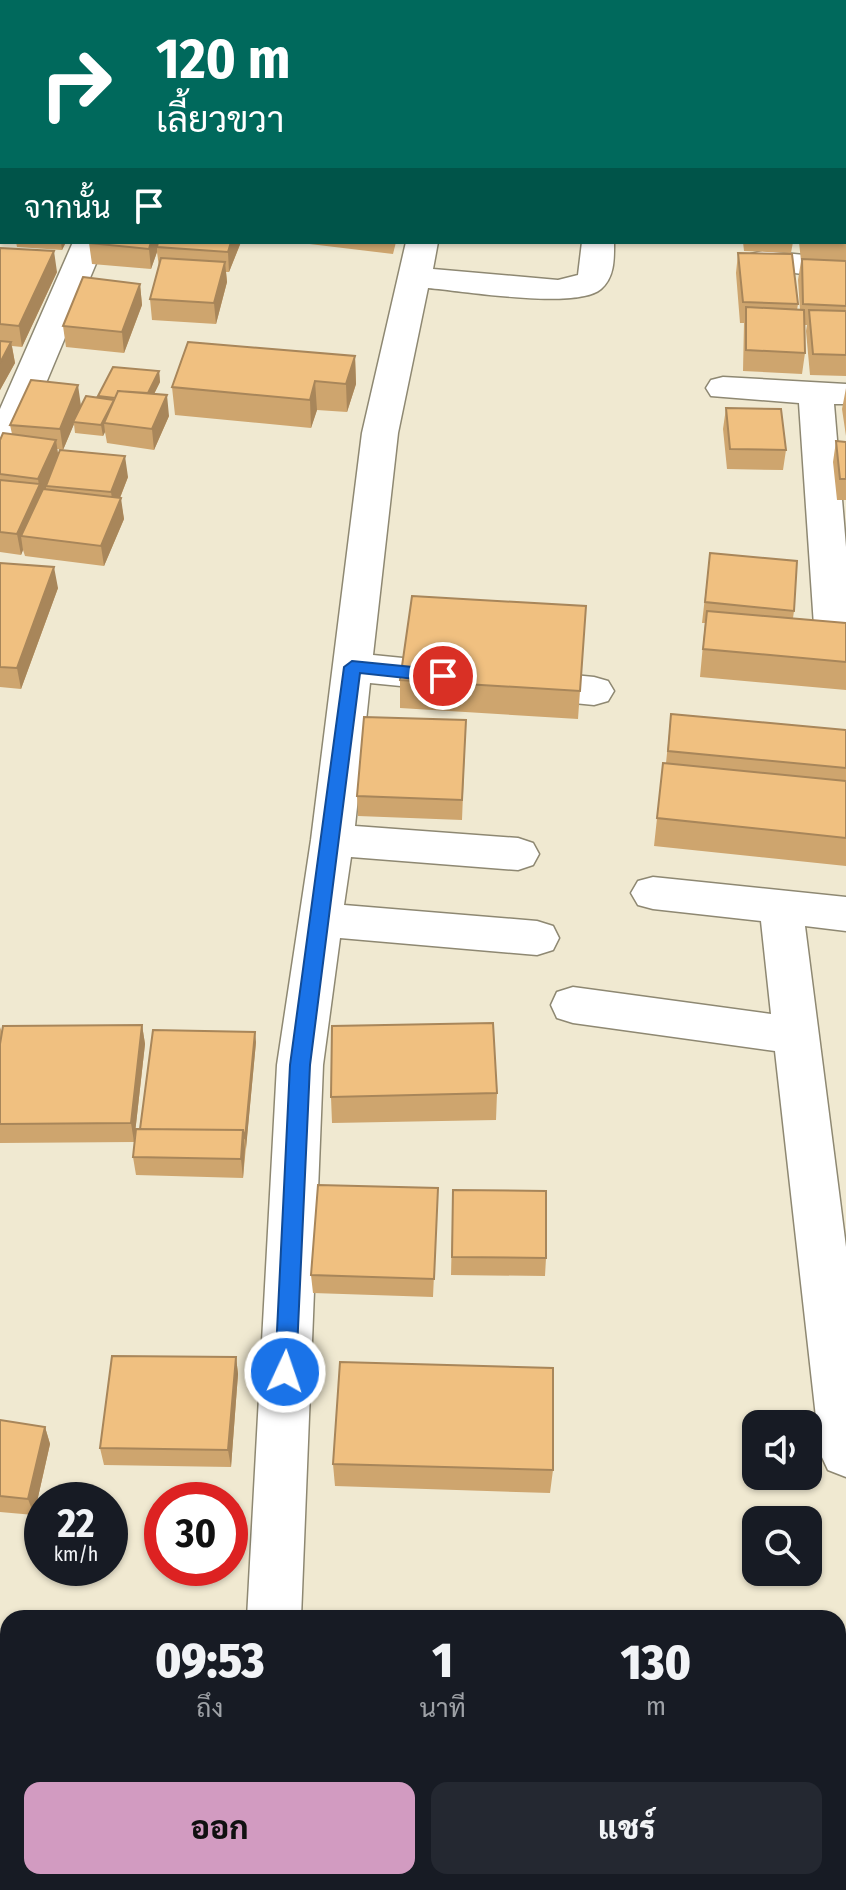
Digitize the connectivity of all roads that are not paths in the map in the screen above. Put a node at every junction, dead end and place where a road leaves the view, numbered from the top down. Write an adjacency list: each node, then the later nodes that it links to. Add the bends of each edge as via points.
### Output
1 (598, 244): 3 (street, via 596,275 580,289 558,290)
2 (72, 256): 8 (street, via 26,355)
3 (418, 259): 10 (street, via 380,433)
4 (763, 261): 5 (street)
5 (846, 269)
6 (723, 388): 7 (street)
7 (831, 393): 9 (street)
8 (0, 450)
9 (833, 626)
10 (352, 667): 11 (street); 12 (street)
11 (594, 691)
12 (332, 840): 13 (street); 17 (street)
13 (518, 854)
14 (653, 893): 15 (street)
15 (781, 906): 16 (street); 20 (street)
16 (846, 914)
17 (320, 920): 18 (street); 22 (street, via 300,1065)
18 (537, 938)
19 (573, 1005): 20 (street)
20 (796, 1036): 21 (street)
21 (846, 1453)
22 (274, 1610)

